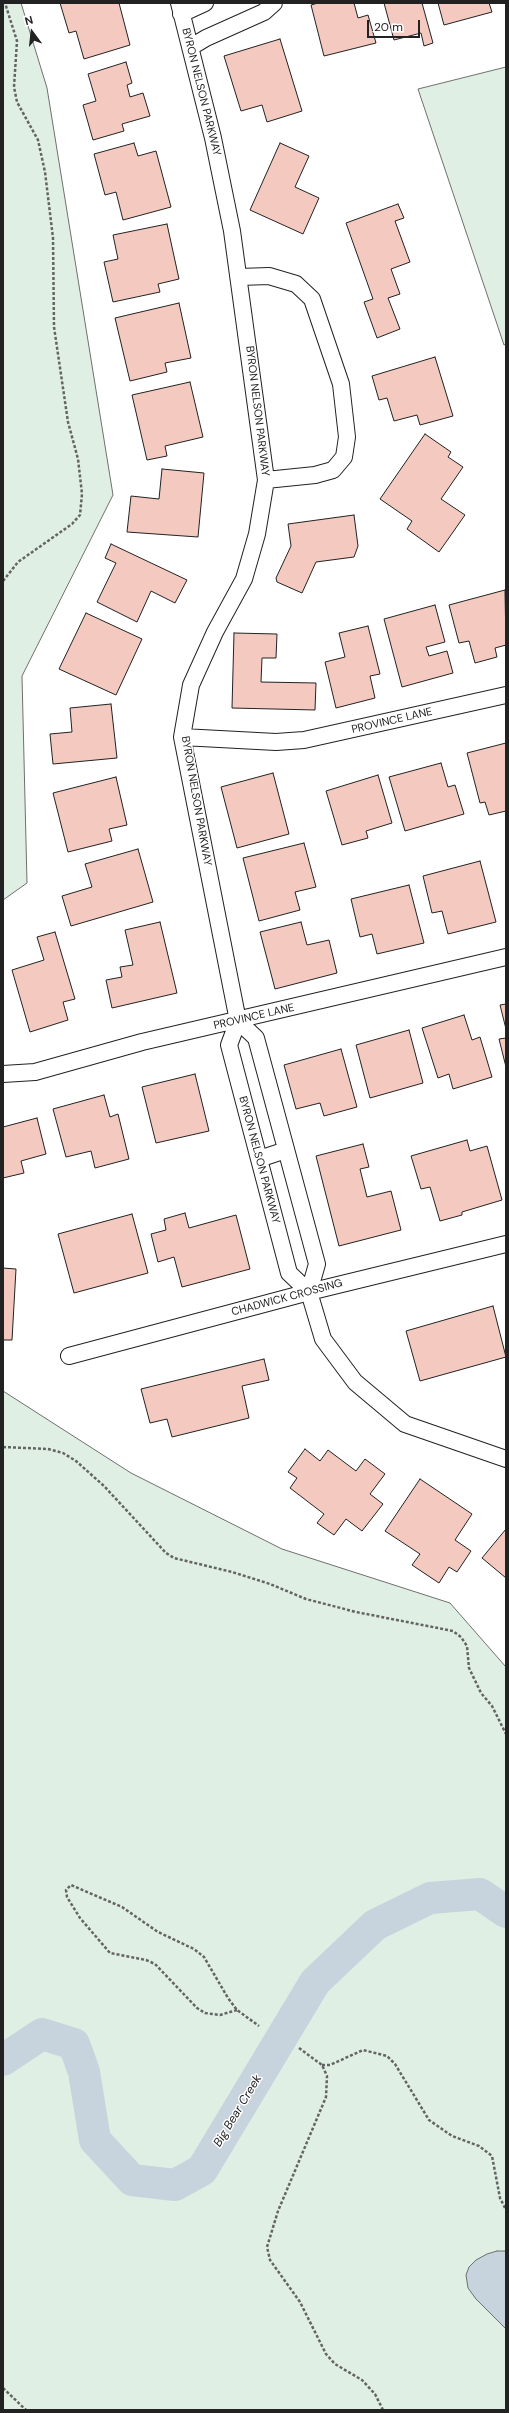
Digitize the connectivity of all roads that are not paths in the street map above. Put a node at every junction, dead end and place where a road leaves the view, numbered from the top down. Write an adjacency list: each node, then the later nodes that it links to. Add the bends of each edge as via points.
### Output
1 (205, 3): 3 (street)
2 (274, 3): 4 (street, via 264,12)
3 (180, 8): 4 (street, BYRON NELSON PARKWAY)
4 (191, 47): 5 (street, BYRON NELSON PARKWAY, via 213,138)
5 (239, 277): 6 (street, BYRON NELSON PARKWAY); 6 (street, via 269,276 296,284 312,299 341,384 347,437 344,457 334,470 316,475)
6 (266, 480): 8 (street, BYRON NELSON PARKWAY, via 244,579 215,632 191,685)
7 (506, 696): 8 (street, PROVINCE LANE, via 304,740 276,742)
8 (182, 737): 10 (street, BYRON NELSON PARKWAY)
9 (506, 957): 10 (street, PROVINCE LANE)
10 (238, 1021): 11 (street, PROVINCE LANE, via 142,1042 35,1072); 12 (street, via 256,1038); 13 (street, BYRON NELSON PARKWAY, via 229,1045)
11 (3, 1074)
12 (286, 1150): 13 (street); 15 (street, via 317,1264)
13 (259, 1158): 15 (street, BYRON NELSON PARKWAY, via 289,1273)
14 (506, 1244): 15 (street, CHADWICK CROSSING)
15 (309, 1292): 16 (street, CHADWICK CROSSING); 17 (street, BYRON NELSON PARKWAY, via 323,1339 355,1382 405,1424)
16 (69, 1356)
17 (506, 1459)

